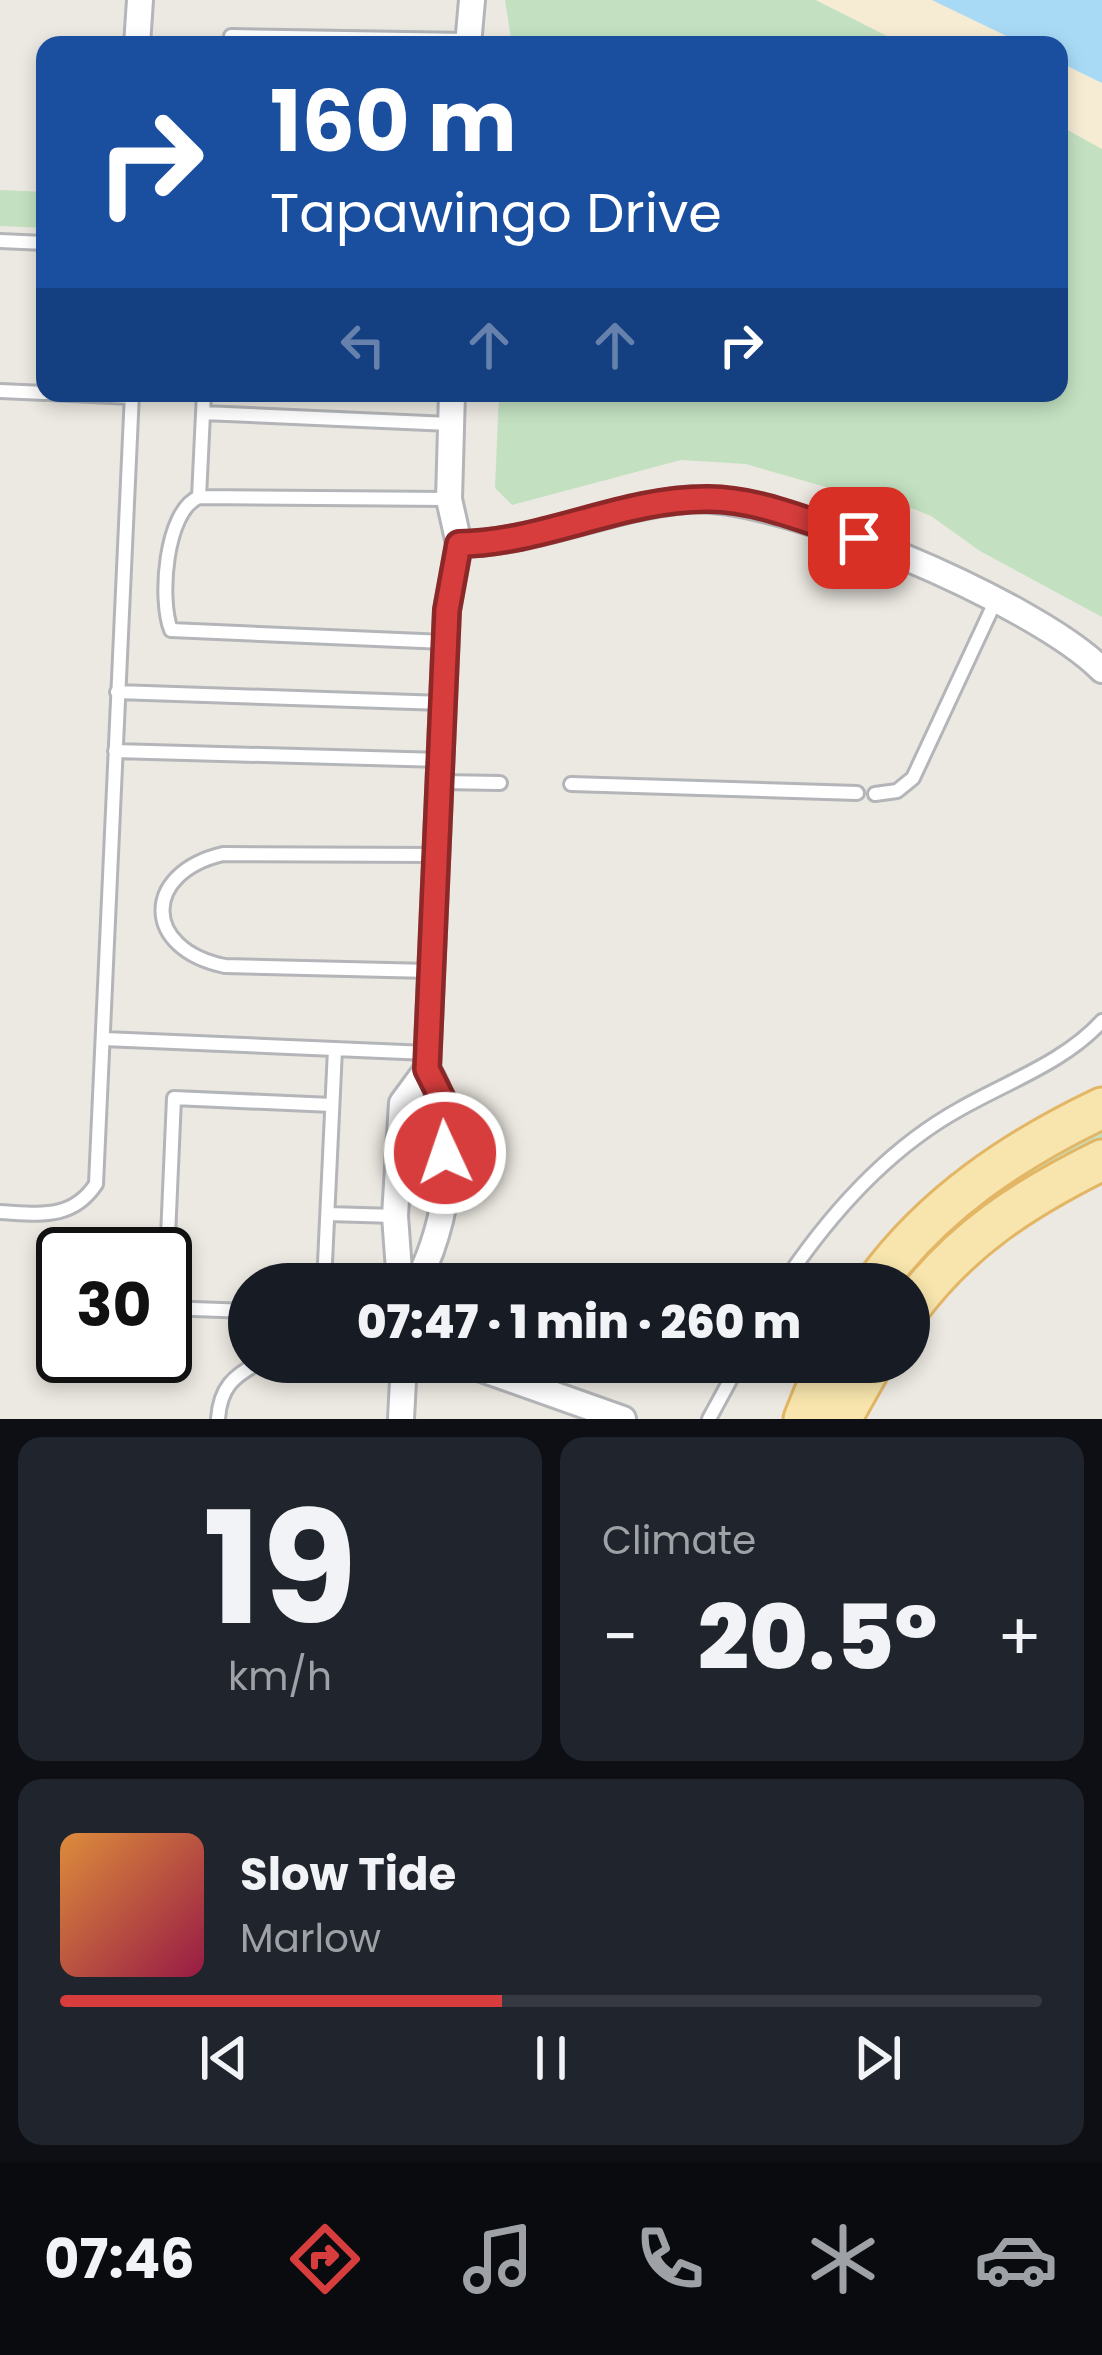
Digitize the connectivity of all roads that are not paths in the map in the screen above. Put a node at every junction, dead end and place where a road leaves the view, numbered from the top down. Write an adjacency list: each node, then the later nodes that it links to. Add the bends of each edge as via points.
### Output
1 (140, 0): 3 (street)
2 (472, 0): 4 (street)
3 (138, 36)
4 (469, 36)
5 (0, 241): 6 (lane)
6 (36, 243)
7 (0, 391): 8 (lane)
8 (36, 392)
9 (132, 402): 20 (lane)
10 (204, 402): 12 (lane)
11 (452, 402): 13 (street)
12 (203, 413): 13 (lane); 14 (lane)
13 (451, 424): 15 (street)
14 (199, 496): 15 (lane); 18 (lane, via 178,513 171,534 171,630)
15 (449, 499): 16 (street)
16 (459, 544): 17 (street, via 711,498 887,548); 18 (street)
17 (994, 602): 19 (street); 27 (lane, via 913,778)
18 (446, 642): 21 (street)
19 (1098, 662)
20 (117, 692): 21 (lane); 22 (lane)
21 (445, 703): 23 (street)
22 (115, 751): 23 (lane); 31 (lane)
23 (442, 771): 24 (lane); 28 (street)
24 (500, 783)
25 (571, 784): 26 (lane)
26 (856, 794)
27 (875, 794)
28 (437, 855): 29 (street); 29 (lane, via 224,854 192,861 170,881 163,914 172,944 194,960)
29 (432, 971): 33 (street)
30 (1102, 1022): 44 (lane, via 902,1147 847,1199)
31 (104, 1039): 32 (lane); 37 (lane, via 96,1184 82,1205 55,1214)
32 (335, 1049): 33 (lane); 34 (lane)
33 (427, 1061): 39 (street, via 402,1103); 43 (street, via 446,1107 444,1199)
34 (332, 1105): 38 (lane); 40 (lane, via 174,1098)
35 (1102, 1108): 45 (main road, via 977,1180)
36 (1102, 1160): 46 (main road, via 983,1228)
37 (0, 1212)
38 (328, 1214): 39 (lane); 41 (lane)
39 (395, 1216): 42 (street)
40 (168, 1227)
41 (325, 1263)
42 (398, 1263)
43 (423, 1263)
44 (799, 1263)
45 (894, 1263)
46 (930, 1286)
47 (192, 1308): 48 (lane)
48 (228, 1310)
49 (229, 1383): 57 (lane)
50 (403, 1383): 58 (street)
51 (517, 1383): 56 (street)
52 (729, 1383): 59 (lane)
53 (818, 1383): 60 (main road)
54 (865, 1383): 55 (main road)
55 (854, 1411)
56 (604, 1416)
57 (218, 1419)
58 (401, 1419)
59 (709, 1419)
60 (804, 1419)

